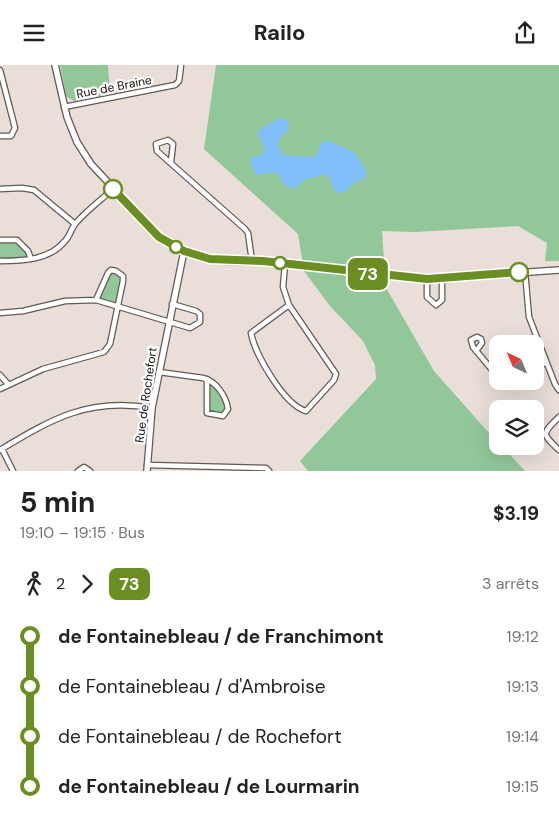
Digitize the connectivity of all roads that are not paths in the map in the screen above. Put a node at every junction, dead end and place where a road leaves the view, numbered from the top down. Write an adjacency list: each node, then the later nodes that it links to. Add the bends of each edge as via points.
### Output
1 (55, 65): 5 (street)
2 (181, 65): 5 (street, Rue de Braine, via 179,81 175,85)
3 (0, 70): 4 (street)
4 (2, 84): 6 (street, via 15,127 12,136)
5 (64, 107): 9 (street, via 83,152)
6 (0, 136)
7 (171, 162): 7 (street, via 173,144 168,140 160,141 156,145 157,151); 15 (street, via 245,229)
8 (0, 189): 10 (street, via 34,190)
9 (113, 189): 10 (street); 12 (street, via 159,237)
10 (75, 224): 13 (street, via 68,238 56,250 44,257)
11 (0, 240): 13 (street, via 17,239)
12 (184, 251): 15 (street, via 210,259); 22 (street, Rue de Rochefort)
13 (31, 259): 14 (street)
14 (0, 261)
15 (252, 261): 16 (street)
16 (285, 264): 19 (street); 23 (street, via 283,287)
17 (559, 270): 18 (street)
18 (525, 271): 20 (street); 28 (street, via 528,312)
19 (427, 279): 20 (street); 20 (street, via 427,297 436,305 443,299)
20 (442, 279)
21 (96, 300): 24 (street); 24 (street, via 108,273 116,271 123,281); 25 (street, via 65,301)
22 (172, 305): 26 (street, Rue de Rochefort); 26 (street, via 196,311 201,318 196,326 190,328)
23 (289, 305): 23 (street, via 336,374 306,411 295,405 266,369 251,333)
24 (117, 306): 26 (street); 33 (street, via 110,344 104,352 43,369)
25 (0, 313)
26 (168, 322): 30 (street, Rue de Rochefort)
27 (476, 351): 29 (street)
28 (546, 363): 35 (street)
29 (489, 366)
30 (159, 372): 32 (street); 36 (street, Rue de Rochefort)
31 (0, 375): 33 (street)
32 (207, 379): 32 (street, via 218,387 227,403 228,409 223,416 208,413)
33 (8, 384): 34 (street)
34 (0, 389)
35 (559, 390)
36 (152, 408): 38 (street, via 112,405 80,411 50,421); 40 (street, Rue de Rochefort)
37 (559, 417): 39 (street, via 545,434)
38 (1, 450): 42 (street)
39 (559, 450)
40 (147, 468): 41 (street)
41 (200, 469): 45 (street, via 266,468)
42 (13, 471)
43 (78, 471): 44 (street, via 84,467)
44 (90, 471)
45 (269, 471)

